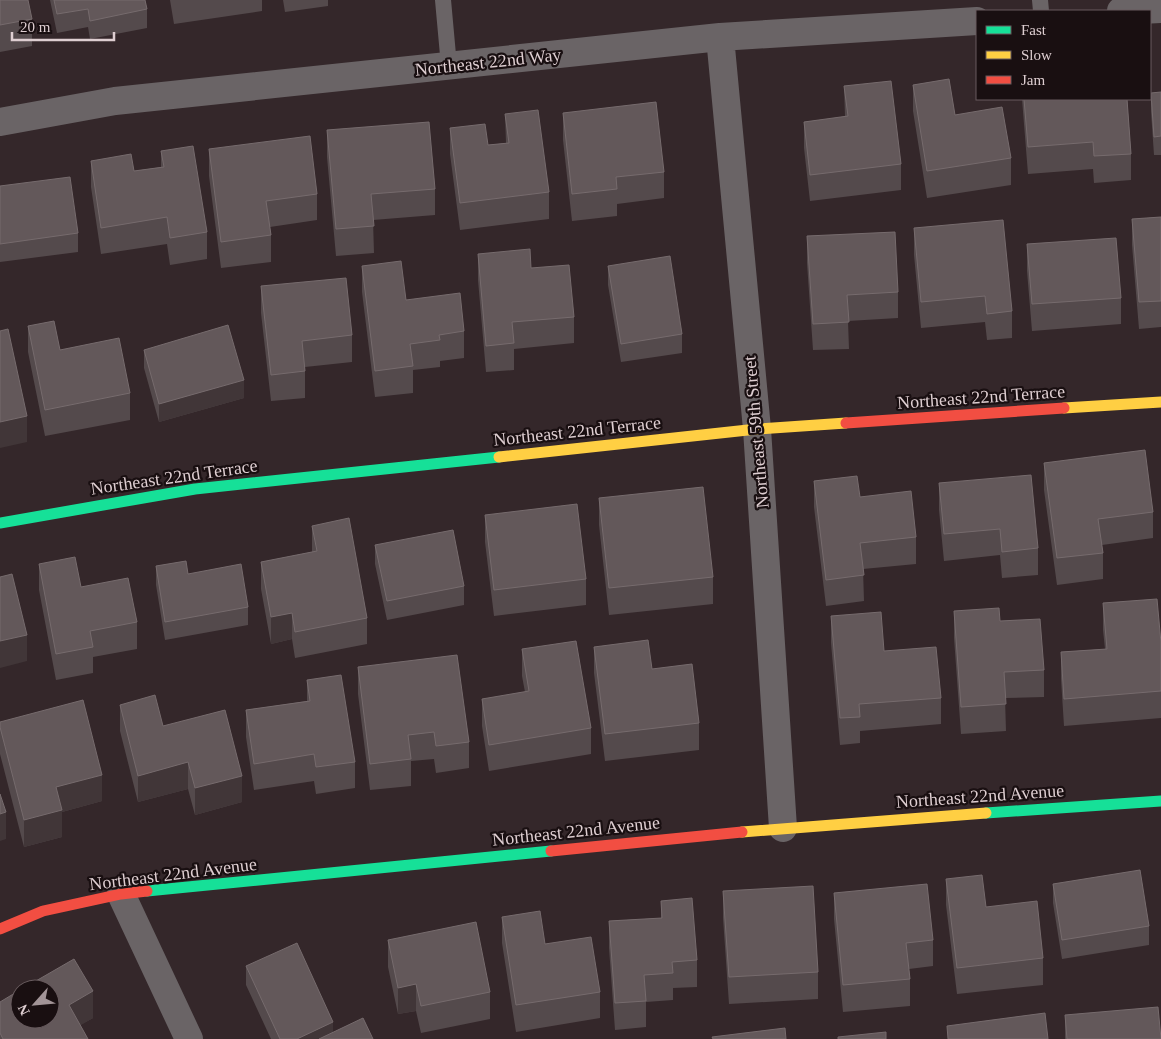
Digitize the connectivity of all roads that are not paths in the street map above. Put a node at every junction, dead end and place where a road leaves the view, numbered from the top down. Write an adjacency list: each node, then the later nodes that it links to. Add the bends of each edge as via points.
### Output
1 (444, 0): 6 (lane)
2 (1161, 9): 3 (street)
3 (1141, 10)
4 (976, 20): 5 (street, Northeast 22nd Way)
5 (720, 37): 6 (street, Northeast 22nd Way); 9 (street, Northeast 59th Street)
6 (449, 66): 7 (street, Northeast 22nd Way, via 116,101)
7 (0, 122)
8 (1161, 402): 9 (street, Northeast 22nd Terrace)
9 (757, 430): 10 (street, Northeast 22nd Terrace, via 195,489); 12 (street, Northeast 59th Street)
10 (0, 523)
11 (1161, 801): 12 (street, Northeast 22nd Avenue)
12 (783, 828): 13 (street, Northeast 22nd Avenue)
13 (120, 894): 14 (street, Northeast 22nd Avenue, via 43,911); 15 (street)
14 (0, 928)
15 (189, 1039)

